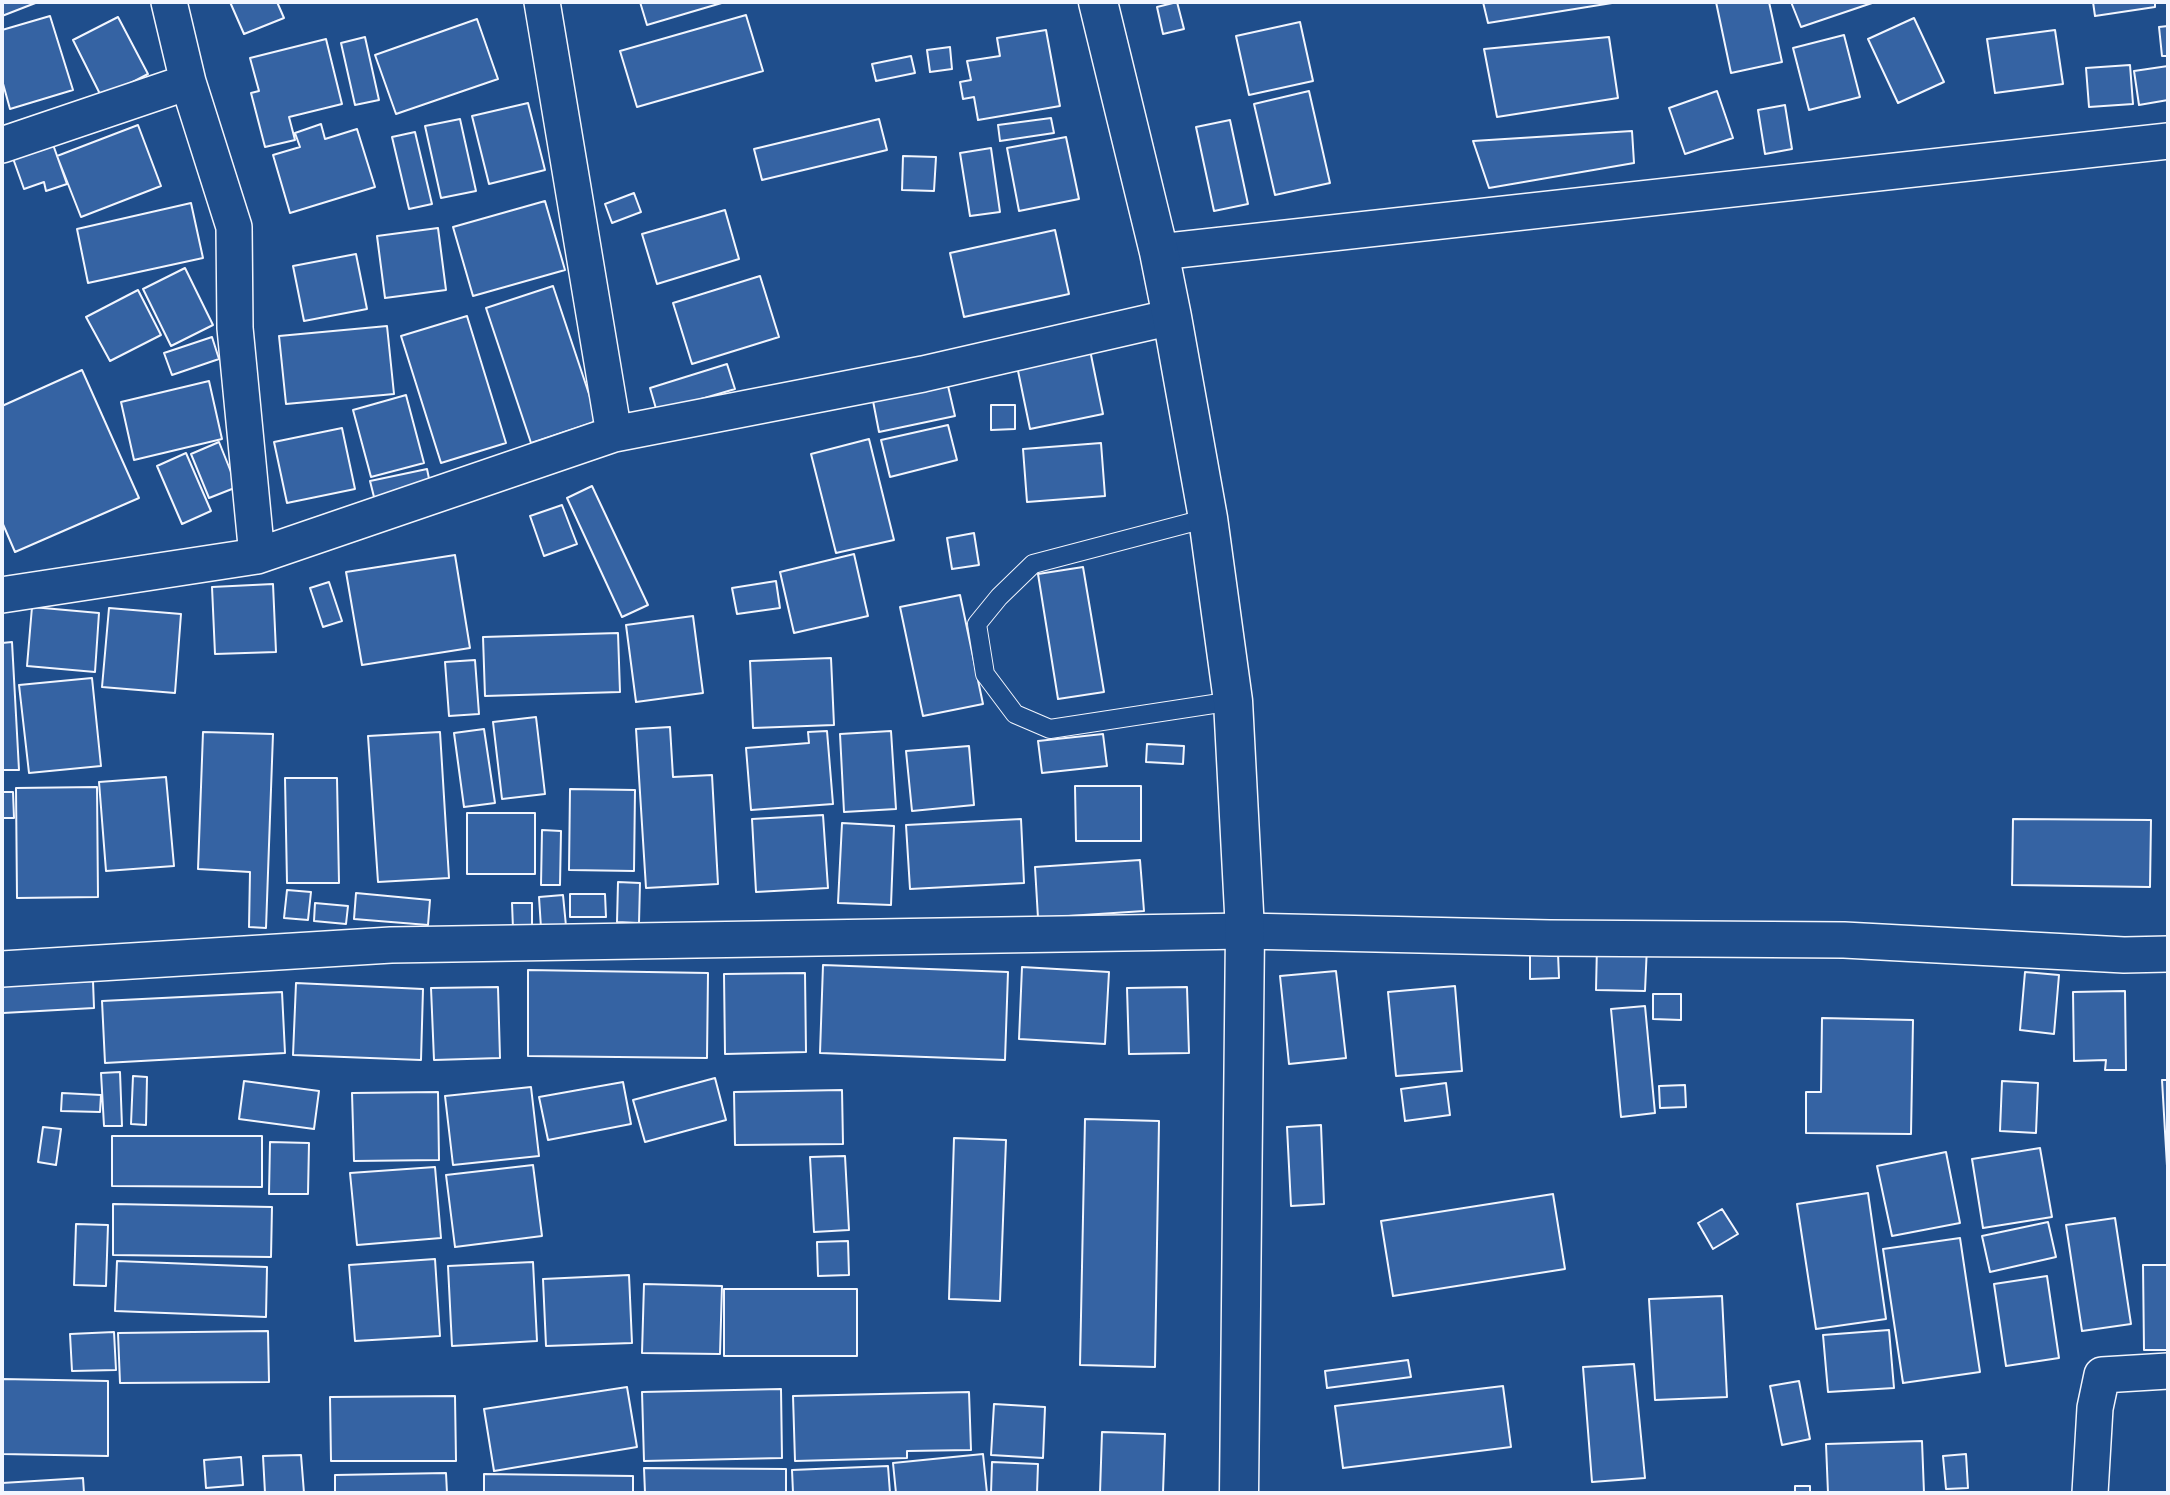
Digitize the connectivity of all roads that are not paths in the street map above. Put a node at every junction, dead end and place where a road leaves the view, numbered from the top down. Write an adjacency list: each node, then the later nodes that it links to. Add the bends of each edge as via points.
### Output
1 (169, 2): 4 (street)
2 (542, 2): 9 (street)
3 (1098, 2): 7 (main road)
4 (188, 82): 6 (street); 11 (street, via 234,228 235,328)
5 (2168, 141): 7 (street)
6 (2, 145)
7 (1159, 252): 8 (main road)
8 (1172, 317): 9 (street, via 923,374); 10 (main road)
9 (614, 434): 11 (street)
10 (1208, 518): 13 (main road); 13 (lane, via 1033,564 977,624 985,674 1015,714 1050,729)
11 (257, 556): 12 (street)
12 (2, 595)
13 (1233, 701): 14 (main road)
14 (1245, 931): 15 (street, via 1844,940); 16 (street, via 391,945); 18 (main road)
15 (2168, 954)
16 (2, 969)
17 (2168, 1371): 19 (street, via 2102,1375 2095,1408)
18 (1239, 1493)
19 (2090, 1493)

